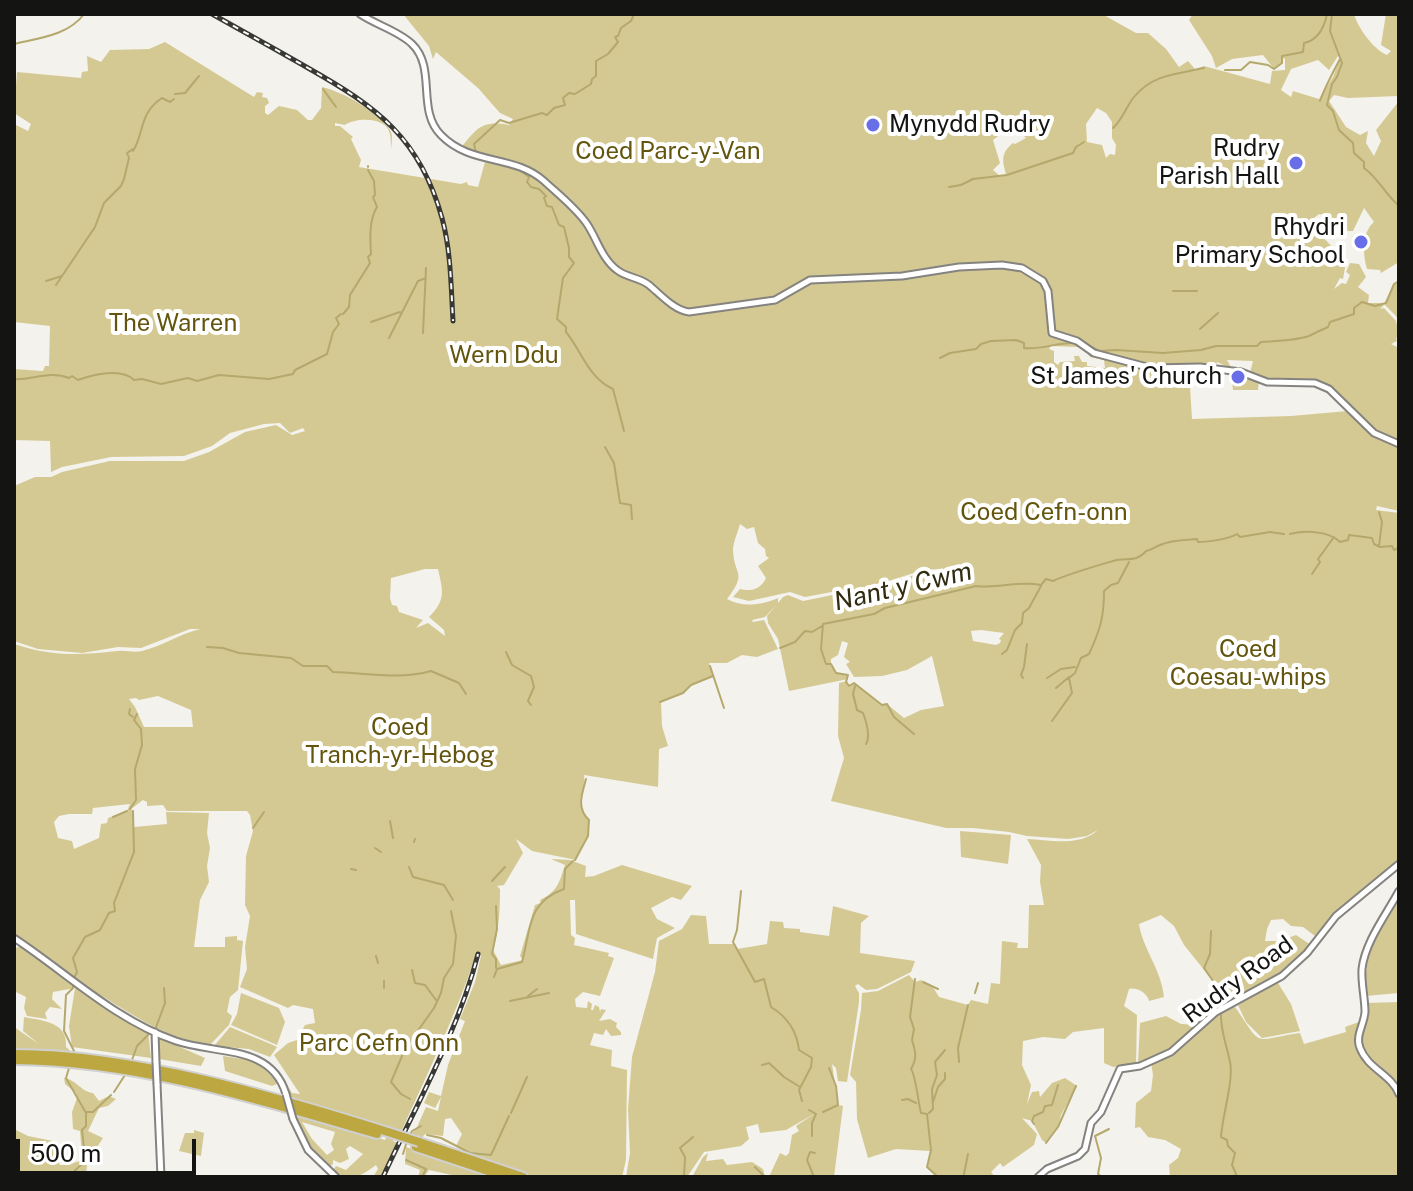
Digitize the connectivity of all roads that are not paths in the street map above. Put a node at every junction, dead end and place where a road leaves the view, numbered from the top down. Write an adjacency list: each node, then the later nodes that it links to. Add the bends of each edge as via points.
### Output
1 (360, 14): 2 (street, via 418,51 430,117 441,136 467,154 540,177 587,223 616,270 642,280 686,312 775,300 810,280 1010,266 1045,283 1053,334 1091,352 1160,369 1205,367 1267,382 1320,384 1374,433)
2 (1399, 444)
3 (1399, 864): 14 (street, Rudry Road, via 1336,916 1282,976 1216,1012 1165,1056 1120,1069 1091,1123 1085,1149)
4 (1399, 891): 8 (street, via 1364,959 1365,1014 1359,1037 1360,1050 1372,1068)
5 (14, 938): 6 (street)
6 (155, 1032): 10 (street, bridge); 11 (street, bridge, via 257,1058 275,1072 308,1150)
7 (14, 1057): 9 (highway, bridge, via 82,1058 160,1071)
8 (1399, 1094)
9 (418, 1144): 12 (highway); 13 (highway)
10 (161, 1177)
11 (336, 1177)
12 (506, 1177)
13 (523, 1177)
14 (1038, 1177)

